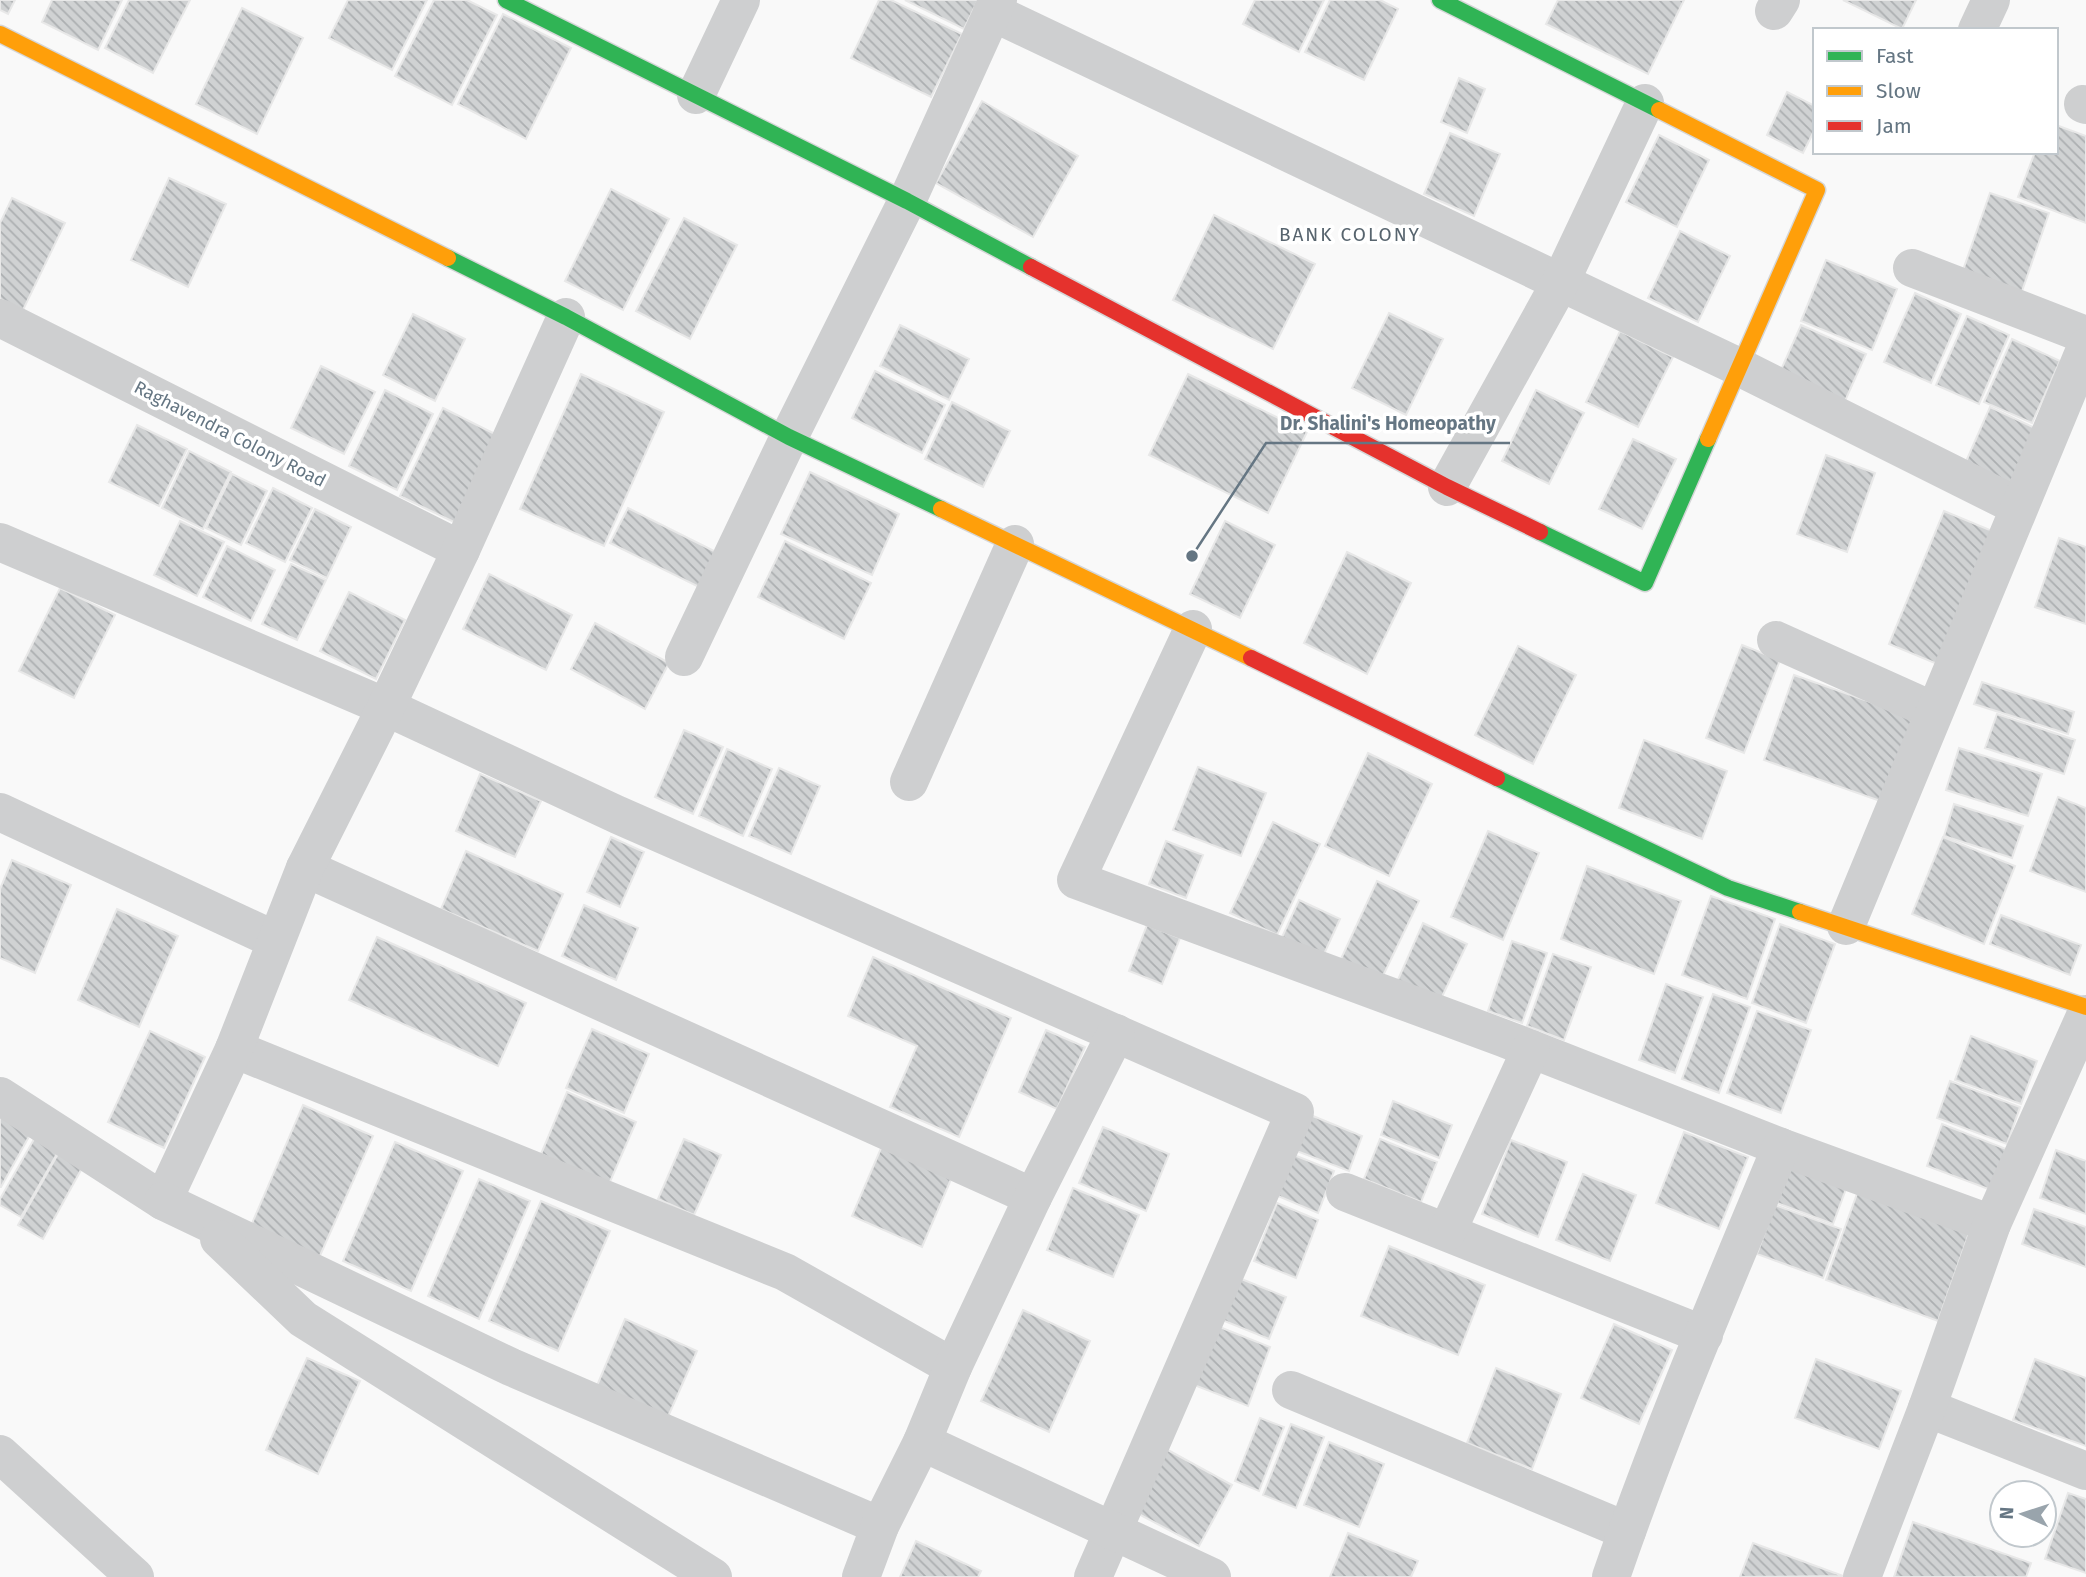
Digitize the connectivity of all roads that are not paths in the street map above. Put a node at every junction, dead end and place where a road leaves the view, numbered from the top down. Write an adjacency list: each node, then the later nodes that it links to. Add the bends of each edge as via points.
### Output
1 (506, 0): 8 (street)
2 (741, 0): 8 (street)
3 (1440, 0): 9 (street)
4 (1991, 0): 6 (street)
5 (995, 6): 10 (street); 12 (street)
6 (1978, 28)
7 (0, 34): 13 (street)
8 (696, 95): 10 (street)
9 (1645, 103): 12 (street); 17 (street, via 1817,190)
10 (907, 201): 18 (street); 19 (street)
11 (1912, 268): 15 (street)
12 (1560, 283): 17 (street); 19 (street)
13 (566, 317): 18 (street); 23 (street)
14 (0, 318): 23 (street, Raghavendra Colony Road)
15 (2086, 335)
16 (2086, 347): 20 (street)
17 (1741, 368): 19 (street, via 1645,583); 20 (street)
18 (789, 437): 22 (street); 26 (street)
19 (1447, 487)
20 (2019, 507): 28 (street)
21 (0, 542): 27 (street)
22 (1015, 544): 24 (street); 29 (street)
23 (461, 551): 27 (street)
24 (1194, 629): 32 (street, via 1728,888); 38 (street, via 1076,880)
25 (1776, 640): 28 (street)
26 (684, 657)
27 (386, 707): 31 (street); 36 (street, via 618,815)
28 (1934, 711): 32 (street)
29 (909, 782)
30 (0, 812): 33 (street)
31 (305, 868): 33 (street); 42 (street)
32 (1846, 926): 34 (street)
33 (275, 940): 37 (street)
34 (2086, 1007)
35 (2086, 1014): 44 (street)
36 (1116, 1033): 42 (street); 54 (street, via 1295,1112)
37 (234, 1049): 43 (street); 47 (street, via 785,1272)
38 (1531, 1049): 40 (street); 45 (street)
39 (0, 1096): 43 (street)
40 (1781, 1147): 44 (street); 46 (street)
41 (1345, 1192): 45 (street)
42 (1033, 1197): 47 (street)
43 (179, 1208): 53 (street, via 512,1367); 57 (street, via 303,1319)
44 (1992, 1224): 49 (street)
45 (1447, 1232): 46 (street)
46 (1704, 1335): 55 (street)
47 (953, 1367): 50 (street)
48 (1291, 1390): 55 (street)
49 (1927, 1408): 52 (street); 62 (street)
50 (922, 1443): 53 (street); 54 (street)
51 (0, 1454): 56 (street)
52 (2086, 1471)
53 (880, 1526): 58 (street)
54 (1113, 1531): 59 (street); 60 (street)
55 (1627, 1531): 61 (street)
56 (135, 1577)
57 (713, 1577)
58 (861, 1577)
59 (1093, 1577)
60 (1212, 1577)
61 (1611, 1577)
62 (1862, 1577)

